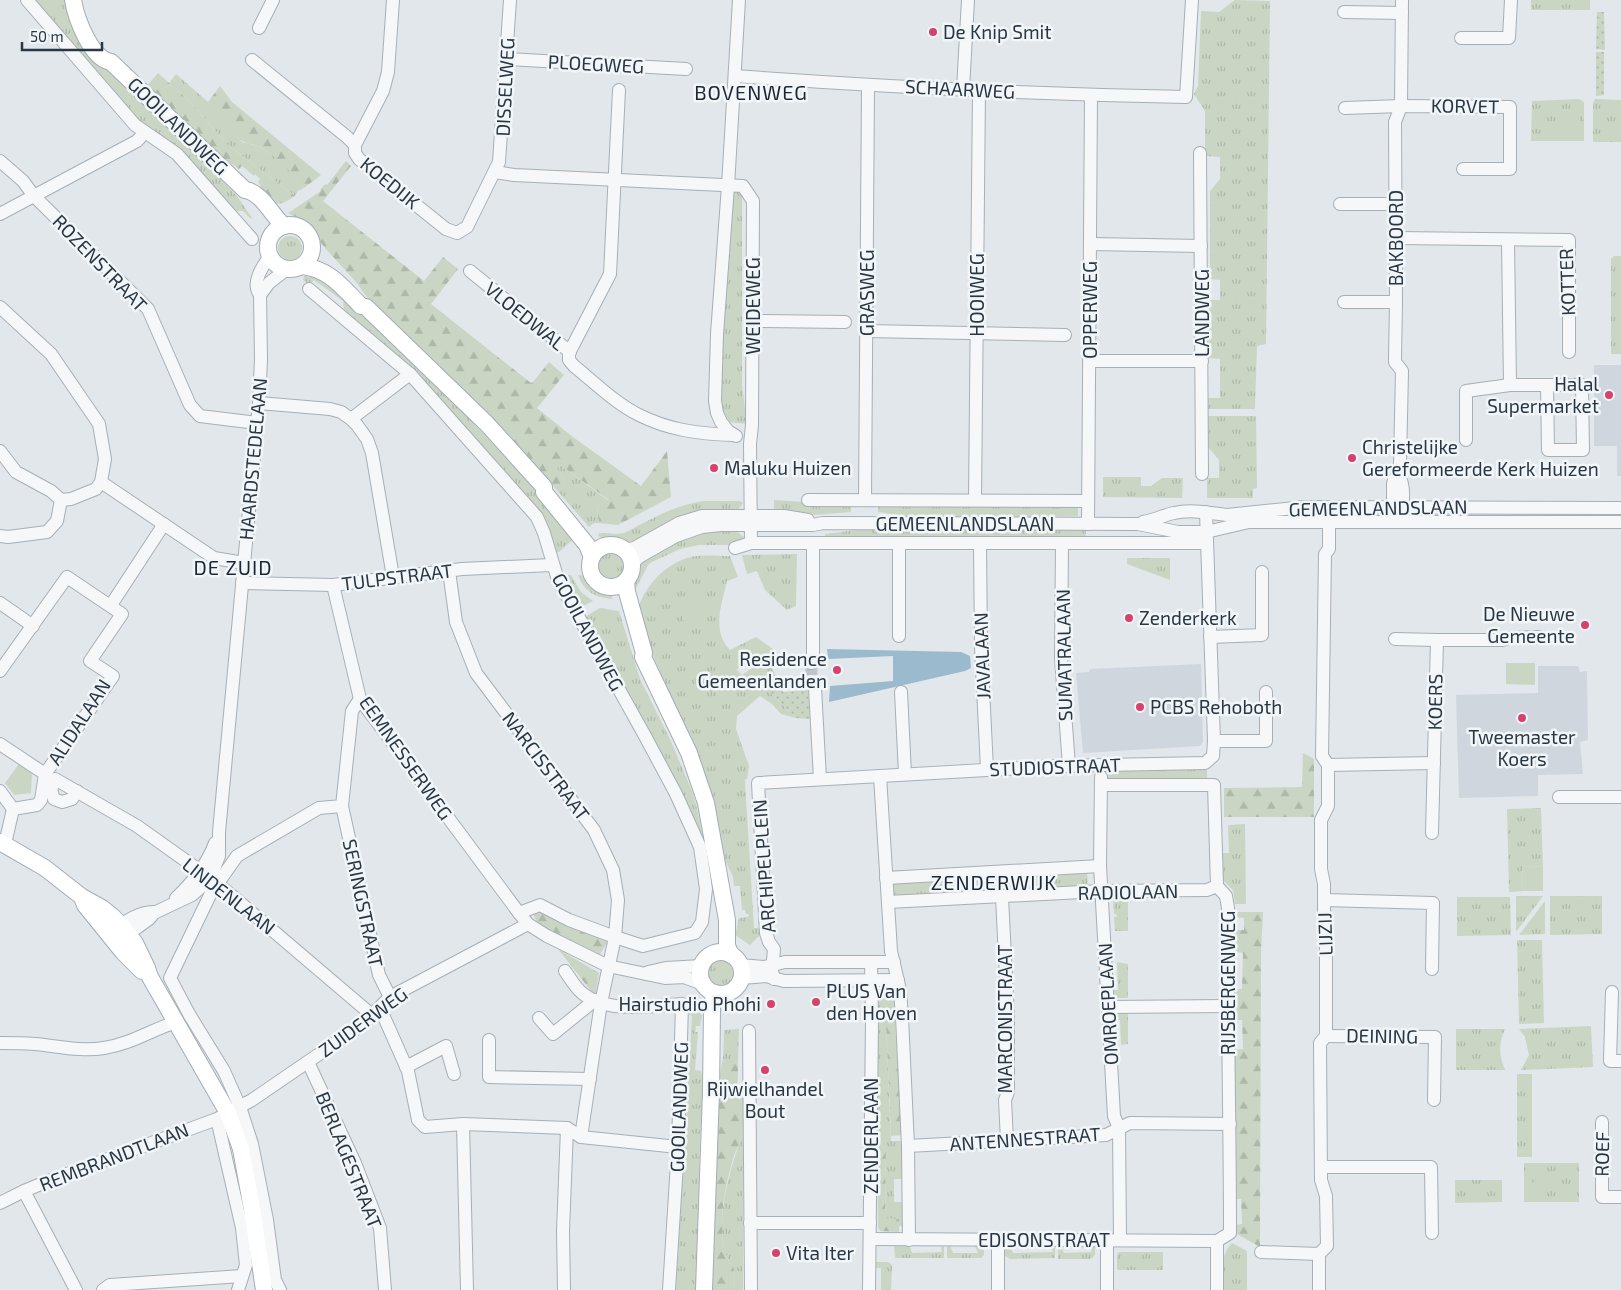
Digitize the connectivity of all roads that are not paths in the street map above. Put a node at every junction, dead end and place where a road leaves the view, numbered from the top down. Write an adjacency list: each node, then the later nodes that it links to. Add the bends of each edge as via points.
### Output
1 (28, 0): 27 (street, GOOILANDWEG, via 135,125)
2 (73, 0): 17 (main road, GOOILANDWEG, via 86,37 101,56)
3 (84, 0): 17 (main road, GOOILANDWEG)
4 (273, 0): 13 (street)
5 (392, 0): 28 (street, via 388,72 383,91)
6 (510, 0): 15 (street, DISSELWEG)
7 (739, 0): 19 (street, WEIDEWEG)
8 (968, 0): 21 (street)
9 (1192, 0): 24 (street, SCHAARWEG, via 1186,97)
10 (1511, 0): 14 (street, via 1509,38)
11 (1402, 6): 12 (street); 25 (street, BAKBOORD)
12 (1344, 12)
13 (259, 28)
14 (1461, 38)
15 (506, 59): 18 (street, PLOEGWEG); 32 (street, DISSELWEG, via 501,145)
16 (252, 60): 28 (street, KOEDIJK)
17 (111, 62): 35 (main road, GOOILANDWEG)
18 (686, 69)
19 (735, 76): 20 (street, SCHAARWEG); 34 (street, WEIDEWEG)
20 (868, 86): 21 (street, SCHAARWEG); 59 (street, GRASWEG)
21 (963, 89): 23 (street, SCHAARWEG)
22 (620, 90): 33 (street)
23 (978, 90): 24 (street, SCHAARWEG); 60 (street, HOOIWEG)
24 (1091, 95): 45 (street, OPPERWEG)
25 (1401, 106): 26 (street); 31 (street, KORVET, via 1510,107 1510,169); 38 (street, BAKBOORD, via 1395,122)
26 (1345, 108)
27 (145, 132): 36 (street, via 137,141); 43 (street, GOOILANDWEG, via 177,154)
28 (355, 145): 32 (street, KOEDIJK, via 354,152 359,159 455,233 467,228)
29 (1200, 153): 46 (street, LANDWEG)
30 (0, 162): 36 (street, ROZENSTRAAT)
31 (1462, 169)
32 (495, 172): 33 (street)
33 (614, 180): 34 (street); 62 (street, via 610,274)
34 (728, 186): 57 (street, WEIDEWEG, via 743,186 753,201); 72 (street, WEIDEWEG, via 716,334 715,407 721,422)
35 (245, 190): 40 (main road, GOOILANDWEG, via 261,200); 41 (main road, GOOILANDWEG)
36 (34, 196): 39 (street); 71 (street, ROZENSTRAAT, via 148,310 190,405 200,416)
37 (1340, 204): 38 (street)
38 (1396, 204): 42 (street, BAKBOORD)
39 (0, 214)
40 (284, 226): 41 (main road); 47 (main road, via 294,225 304,230 310,238)
41 (270, 237): 48 (main road)
42 (1396, 238): 44 (street, KOTTER); 54 (street, BAKBOORD)
43 (252, 239)
44 (1508, 240): 63 (street, KOTTER, via 1569,240); 67 (street)
45 (1090, 244): 46 (street); 64 (street, OPPERWEG)
46 (1201, 246): 65 (street, LANDWEG)
47 (312, 251): 49 (main road, via 309,260); 56 (main road, GOOILANDWEG, via 350,280 366,302)
48 (270, 256): 49 (main road, via 276,265); 52 (street, HAARDSTEDELAAN, via 258,277 257,292)
49 (295, 268): 52 (street, via 269,283); 56 (main road, GOOILANDWEG, via 315,268 324,272)
50 (470, 271): 62 (street, VLOEDWAL)
51 (309, 289): 66 (street, GOOILANDWEG)
52 (260, 295): 69 (street, HAARDSTEDELAAN)
53 (1344, 302): 54 (street)
54 (1396, 302): 85 (street, BAKBOORD, via 1395,360 1402,372 1400,461 1394,480)
55 (0, 307): 77 (street, via 51,354 100,424 105,459)
56 (366, 307): 78 (main road, GOOILANDWEG, via 487,424)
57 (753, 321): 58 (street); 74 (street, WEIDEWEG)
58 (845, 322)
59 (867, 331): 60 (street); 81 (street, GRASWEG)
60 (977, 334): 61 (street); 82 (street, HOOIWEG)
61 (1065, 334)
62 (570, 352): 72 (street, VLOEDWAL, via 568,358 574,366 638,415 675,429)
63 (1569, 352)
64 (1090, 361): 65 (street); 83 (street, OPPERWEG)
65 (1202, 361): 76 (street, LANDWEG)
66 (410, 374): 70 (street); 107 (street, GOOILANDWEG, via 537,517)
67 (1510, 385): 68 (street); 73 (street, via 1466,391)
68 (1547, 385): 68 (street, via 1582,385 1584,450 1548,450)
69 (259, 403): 70 (street, via 335,410); 71 (street, HAARDSTEDELAAN)
70 (351, 418): 111 (street, via 371,448)
71 (258, 423): 106 (street, HAARDSTEDELAAN)
72 (733, 435): 74 (street, WEIDEWEG)
73 (1466, 440)
74 (750, 444): 88 (street, WEIDEWEG)
75 (0, 451): 79 (street, via 16,472)
76 (1202, 474)
77 (101, 482): 79 (street, via 96,488); 92 (street)
78 (544, 487): 102 (main road, GOOILANDWEG, via 549,487 594,539); 105 (main road, GOOILANDWEG, via 544,492 587,545)
79 (61, 500): 95 (street, via 56,521 47,532)
80 (808, 500): 81 (street, GEMEENLANDSLAAN)
81 (865, 500): 82 (street, GEMEENLANDSLAAN)
82 (975, 500): 83 (street, GEMEENLANDSLAAN)
83 (1088, 501): 93 (street, OPPERWEG)
84 (1324, 507): 85 (street, GEMEENLANDSLAAN); 87 (street, GEMEENLANDSLAAN, via 1230,515); 89 (street, LIJZIJ)
85 (1398, 507): 86 (street, GEMEENLANDSLAAN); 90 (street, BAKBOORD)
86 (1621, 508)
87 (1206, 512): 94 (street, GEMEENLANDSLAAN, via 1177,513); 96 (street)
88 (750, 521): 93 (street, GEMEENLANDSLAAN, via 784,516 823,523); 97 (street, WEIDEWEG); 104 (street, GEMEENLANDSLAAN, via 709,515 694,518); 110 (street, GEMEENLANDSLAAN, via 685,532 639,557)
89 (1324, 522): 90 (street, GEMEENLANDSLAAN); 96 (street, GEMEENLANDSLAAN, via 1249,522); 133 (street, LIJZIJ, via 1329,549 1325,554 1322,756)
90 (1398, 522): 91 (street, GEMEENLANDSLAAN)
91 (1621, 522)
92 (164, 524): 106 (street, via 214,558); 116 (street)
93 (1088, 524): 94 (street, GEMEENLANDSLAAN)
94 (1138, 524): 96 (street, GEMEENLANDSLAAN)
95 (0, 536)
96 (1206, 538): 99 (street); 119 (street)
97 (751, 543): 100 (street); 103 (street)
98 (899, 543): 100 (street); 101 (street); 118 (street)
99 (1062, 543): 101 (street); 134 (street, SUMATRALAAN, via 1061,658)
100 (814, 544): 124 (street)
101 (980, 544): 136 (street, JAVALAAN)
102 (605, 546): 104 (main road); 105 (main road)
103 (735, 548)
104 (624, 550): 110 (main road, via 629,557)
105 (592, 557): 114 (main road, via 590,568 593,576 602,585)
106 (244, 563): 112 (street, HAARDSTEDELAAN)
107 (552, 565): 108 (street, TULPSTRAAT); 162 (street, GOOILANDWEG, via 667,778 700,847 706,889 702,922 695,933 643,946)
108 (449, 571): 111 (street, TULPSTRAAT); 162 (street, NARCISSTRAAT, via 456,622 476,673 594,830 613,870 618,900)
109 (1262, 572): 119 (street, via 1262,635)
110 (629, 573): 114 (main road, via 619,585); 123 (main road, GOOILANDWEG, via 627,592)
111 (393, 577): 113 (street, TULPSTRAAT)
112 (242, 584): 113 (street, TULPSTRAAT); 151 (street, HAARDSTEDELAAN, via 219,856)
113 (333, 585): 129 (street, EEMNESSERWEG)
114 (610, 587): 123 (main road, GOOILANDWEG, via 617,595 638,656)
115 (0, 603): 117 (street)
116 (110, 605): 117 (street, via 67,577); 137 (street, ALIDALAAN, via 122,614 90,661 113,676)
117 (33, 626): 125 (street)
118 (899, 636)
119 (1210, 637): 130 (street)
120 (1540, 637): 122 (street)
121 (1395, 639): 122 (street)
122 (1437, 640): 132 (street, KOERS)
123 (643, 657): 153 (main road, GOOILANDWEG, via 689,753 706,803)
124 (813, 662)
125 (0, 671)
126 (815, 686): 140 (street)
127 (901, 692): 138 (street)
128 (1266, 692): 130 (street, via 1266,740)
129 (360, 699): 146 (street, SERINGSTRAAT, via 352,711); 159 (street, EEMNESSERWEG)
130 (1214, 741): 135 (street, STUDIOSTRAAT, via 1213,756 1205,763)
131 (0, 744): 137 (street)
132 (1434, 763): 133 (street); 148 (street, KOERS)
133 (1328, 765): 157 (street, LIJZIJ, via 1328,806 1321,820)
134 (1069, 766): 135 (street, STUDIOSTRAAT); 136 (street, STUDIOSTRAAT)
135 (1100, 766): 141 (street, OMROEPLAAN)
136 (987, 769): 138 (street, STUDIOSTRAAT)
137 (45, 774): 147 (street, via 41,800 37,805)
138 (905, 774): 139 (street, STUDIOSTRAAT)
139 (880, 776): 140 (street, ARCHIPELPLEIN); 152 (street)
140 (820, 779): 166 (street, ARCHIPELPLEIN, via 758,783 766,935 774,949)
141 (1101, 785): 150 (street, OMROEPLAAN); 154 (street, RIJSBERGENWEG, via 1214,786)
142 (0, 791): 147 (street)
143 (77, 791): 151 (street, LINDENLAAN, via 137,826)
144 (1559, 797): 145 (street)
145 (1621, 797)
146 (342, 806): 151 (street, HAARDSTEDELAAN, via 319,808 237,856); 177 (street, SERINGSTRAAT, via 379,975)
147 (13, 809): 149 (street)
148 (1432, 833)
149 (3, 843): 161 (main road, via 45,868 82,897 85,905)
150 (1100, 866): 152 (street, RADIOLAAN); 155 (street, OMROEPLAAN)
151 (209, 878): 161 (street, HAARDSTEDELAAN, via 192,895 154,912 146,912); 181 (street, LINDENLAAN); 194 (street, HAARDSTEDELAAN, via 211,893 170,978 224,1071)
152 (886, 878): 158 (street)
153 (721, 883): 163 (main road, GOOILANDWEG, via 716,946); 168 (main road, GOOILANDWEG, via 727,946)
154 (1218, 886): 155 (street, RADIOLAAN, via 1207,890); 179 (street, RIJSBERGENWEG, via 1226,896 1228,908)
155 (1101, 891): 156 (street, RADIOLAAN); 180 (street, OMROEPLAAN)
156 (1002, 897): 158 (street, RADIOLAAN); 201 (street, MARCONISTRAAT, via 1008,1019)
157 (1324, 900): 169 (street, via 1433,903); 185 (street, LIJZIJ)
158 (888, 902): 165 (street)
159 (518, 913): 160 (street, EEMNESSERWEG); 162 (street, via 540,905)
160 (528, 924): 167 (street, EEMNESSERWEG); 177 (street, ZUIDERWEG)
161 (118, 933): 183 (main road, via 130,959 150,977)
162 (615, 938): 167 (street, NARCISSTRAAT)
163 (706, 960): 168 (main road, via 721,952); 171 (street, EEMNESSERWEG); 175 (main road, via 700,972)
164 (871, 962): 165 (street); 166 (street); 174 (street, ZENDERLAAN)
165 (894, 962): 173 (street, ZENDERLAAN)
166 (774, 964): 168 (street); 172 (street, ARCHIPELPLEIN)
167 (608, 966): 171 (street, EEMNESSERWEG); 178 (street, NARCISSTRAAT)
168 (737, 966): 172 (street); 175 (main road, via 739,984 734,990)
169 (1432, 969)
170 (565, 971): 178 (street, via 581,993)
171 (640, 973): 175 (street, EEMNESSERWEG, via 665,978 684,977)
172 (774, 979): 174 (street)
173 (898, 980): 174 (street); 202 (street, ZENDERLAAN)
174 (872, 981): 209 (street, ZENDERLAAN)
175 (714, 990): 228 (main road, GOOILANDWEG)
176 (1612, 992): 188 (street, via 1610,1061)
177 (390, 997): 181 (street, ZUIDERWEG)
178 (598, 1002): 182 (street, via 552,1034); 192 (street, NARCISSTRAAT); 203 (street, GOOILANDWEG, via 618,1007 682,1004)
179 (1227, 1006): 180 (street); 197 (street, RIJSBERGENWEG)
180 (1108, 1007): 199 (street, OMROEPLAAN, via 1114,1116)
181 (376, 1012): 189 (street, ZUIDERWEG); 190 (street)
182 (539, 1018)
183 (176, 1022): 187 (street, via 130,1042 102,1048); 194 (main road)
184 (750, 1031): 208 (street)
185 (1326, 1036): 193 (street, DEINING, via 1435,1037); 204 (street, LIJZIJ, via 1320,1043)
186 (489, 1040): 192 (street, via 489,1077)
187 (0, 1043)
188 (1621, 1061)
189 (308, 1062): 194 (street, ZUIDERWEG); 224 (street, BERLAGESTRAAT, via 380,1228)
190 (406, 1067): 191 (street, via 446,1046); 196 (street, via 418,1120 424,1127)
191 (454, 1074)
192 (590, 1078): 200 (street, NARCISSTRAAT)
193 (1434, 1100)
194 (229, 1113): 205 (street, REMBRANDTLAAN); 218 (street, via 246,1265); 222 (main road, via 241,1149); 223 (street, via 252,1144 275,1280)
195 (1602, 1122): 206 (street, ROEF, via 1602,1197)
196 (463, 1124): 198 (street); 225 (street)
197 (1230, 1124): 199 (street, ANTENNESTRAAT, via 1130,1123); 215 (street, RIJSBERGENWEG, via 1230,1234)
198 (567, 1128): 200 (street); 226 (street)
199 (1119, 1128): 201 (street, ANTENNESTRAAT, via 1106,1135); 214 (street, OMROEPLAAN)
200 (581, 1137): 203 (street)
201 (1007, 1141): 202 (street, ANTENNESTRAAT)
202 (908, 1146): 213 (street, ZENDERLAAN)
203 (678, 1148): 227 (street, GOOILANDWEG)
204 (1321, 1167): 210 (street, via 1431,1166); 217 (street, LIJZIJ, via 1320,1180 1326,1196 1327,1246)
205 (24, 1191): 207 (street, REMBRANDTLAAN); 219 (street)
206 (1621, 1198)
207 (0, 1203)
208 (750, 1223): 209 (street); 229 (street)
209 (870, 1223): 211 (street, ZENDERLAAN)
210 (1432, 1233)
211 (870, 1239): 213 (street, EDISONSTRAAT); 230 (street, ZENDERLAAN)
212 (998, 1239): 213 (street, EDISONSTRAAT); 214 (street, EDISONSTRAAT); 231 (street)
213 (909, 1240)
214 (1113, 1240): 215 (street, EDISONSTRAAT); 232 (street, OMROEPLAAN)
215 (1217, 1241): 233 (street)
216 (1261, 1252): 217 (street)
217 (1319, 1254): 234 (street, LIJZIJ)
218 (242, 1276): 220 (street, via 110,1285); 221 (street)
219 (76, 1290)
220 (102, 1290)
221 (238, 1290)
222 (264, 1290)
223 (280, 1290)
224 (385, 1290)
225 (467, 1290)
226 (564, 1290)
227 (669, 1290)
228 (704, 1290)
229 (751, 1290)
230 (869, 1290)
231 (998, 1290)
232 (1107, 1290)
233 (1217, 1290)
234 (1319, 1290)

